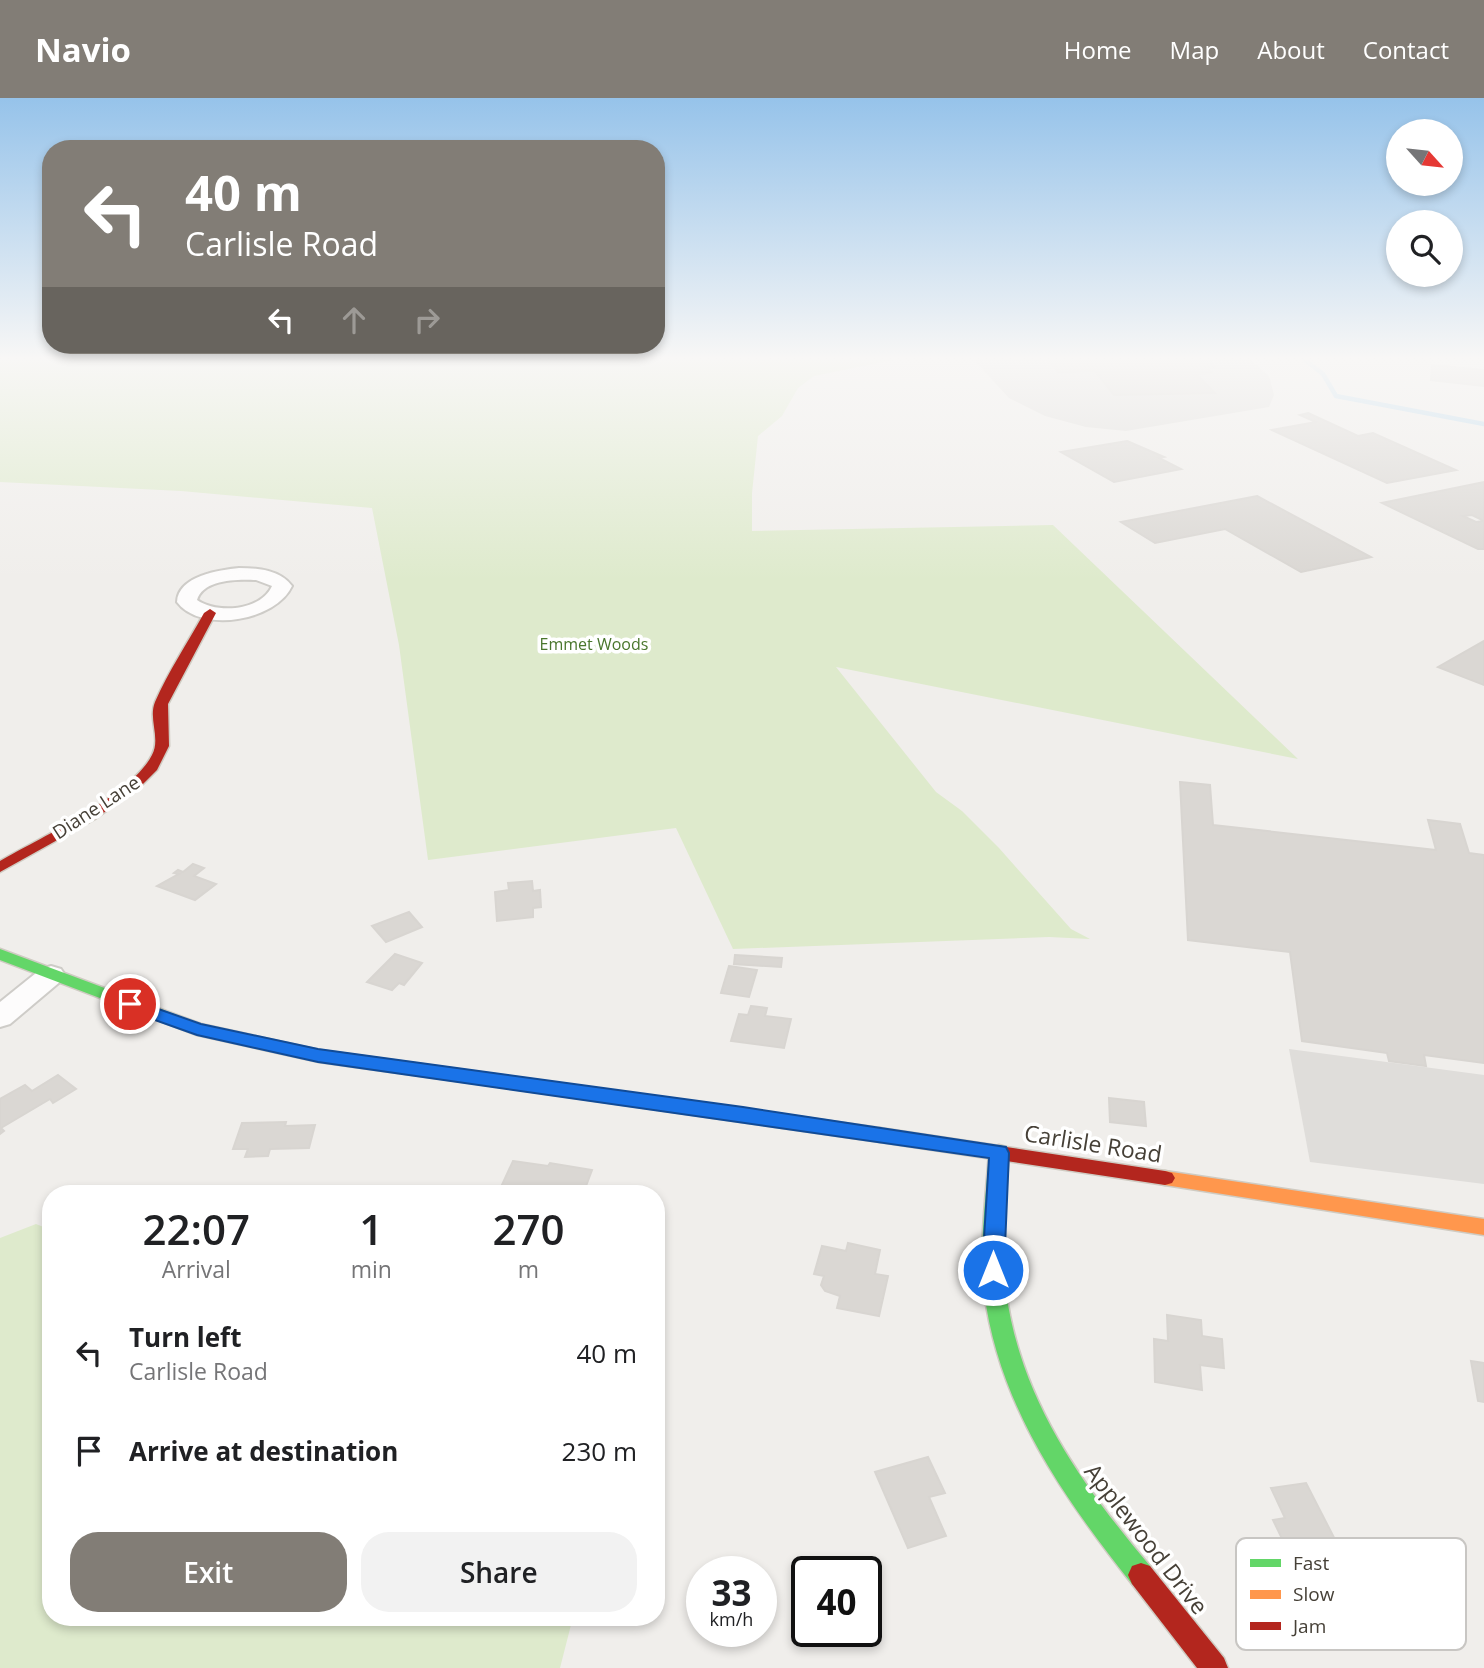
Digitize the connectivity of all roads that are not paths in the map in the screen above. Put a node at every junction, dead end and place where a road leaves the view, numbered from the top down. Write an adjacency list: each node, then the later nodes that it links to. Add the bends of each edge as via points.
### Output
1 (210, 613): 2 (main road, Diane Lane, via 159,712 160,757 146,774)
2 (0, 867)
3 (0, 954): 4 (main road, Carlisle Road)
4 (51, 975): 5 (street); 6 (main road, Carlisle Road, via 197,1029 318,1056)
5 (0, 1017)
6 (999, 1153): 7 (main road, Carlisle Road); 8 (main road, Applewood Drive, via 994,1287 1023,1392 1091,1512)
7 (1484, 1227)
8 (1214, 1668)

